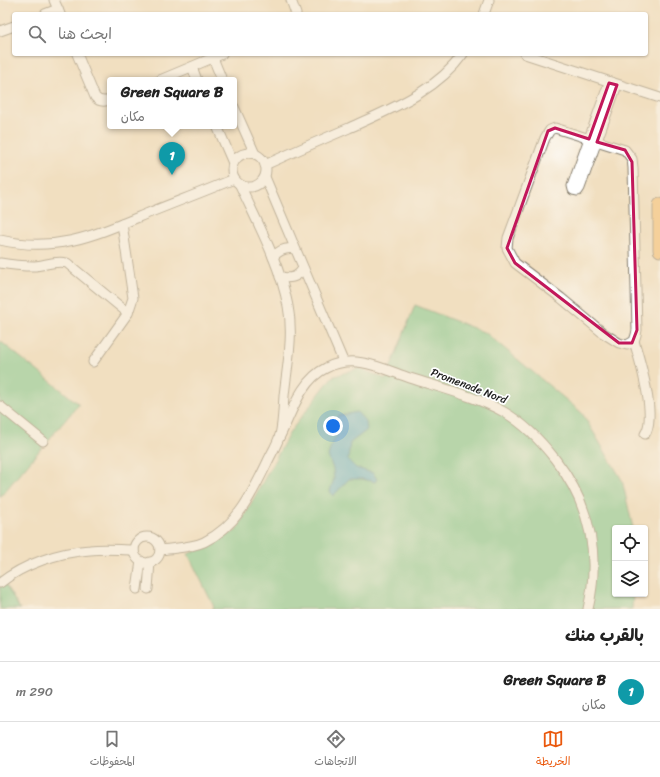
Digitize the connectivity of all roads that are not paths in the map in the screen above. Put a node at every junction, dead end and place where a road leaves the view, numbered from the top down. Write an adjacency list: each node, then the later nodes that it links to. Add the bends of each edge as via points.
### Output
1 (54, 0): 4 (street)
2 (291, 0): 5 (street)
3 (489, 0): 6 (street)
4 (59, 12)
5 (295, 12)
6 (485, 12)
7 (12, 27): 8 (street)
8 (0, 31)
9 (78, 56): 20 (street, via 95,97 102,102)
10 (218, 56): 13 (street)
11 (461, 56): 26 (street, via 436,82 406,102)
12 (531, 56): 18 (street)
13 (213, 58): 14 (street); 17 (street)
14 (192, 67): 15 (street); 16 (street)
15 (167, 77)
16 (197, 77)
17 (221, 77)
18 (613, 84): 19 (street); 23 (street)
19 (660, 98)
20 (107, 101)
21 (237, 114): 24 (street)
22 (218, 129): 25 (street)
23 (593, 140): 39 (street, via 625,150 631,157 637,330); 39 (street, via 555,128 548,131 508,238 507,248 515,263 603,333 622,345)
24 (255, 154): 25 (street, via 242,154); 26 (street)
25 (233, 163): 28 (street, via 232,170)
26 (265, 165): 27 (street)
27 (265, 177): 28 (street, via 260,184 249,188); 32 (street)
28 (237, 182): 30 (street); 34 (street)
29 (660, 205): 33 (highway)
30 (122, 224): 31 (street, via 57,244 26,245); 38 (street, via 133,298)
31 (0, 240)
32 (295, 249): 34 (street, via 284,249); 36 (street)
33 (660, 250)
34 (273, 258): 37 (street)
35 (0, 263): 38 (street, via 37,266 52,262 67,263)
36 (303, 268): 37 (street, via 293,278); 40 (street)
37 (280, 277): 42 (street, via 290,323 290,354)
38 (128, 314): 41 (street)
39 (634, 341): 45 (street, via 644,372 648,396 649,426)
40 (343, 361): 43 (street, via 318,372); 54 (street, Promenade Nord, via 369,364 484,403 509,416 536,437 565,472 584,509 593,554)
41 (93, 362)
42 (285, 386): 43 (street); 46 (street)
43 (303, 390): 46 (street)
44 (0, 406): 47 (street)
45 (645, 434)
46 (280, 436): 49 (street, via 242,510 230,523 200,543)
47 (43, 441)
48 (134, 550): 49 (street, via 139,540 148,537 156,541); 50 (street, via 135,556); 51 (street, via 89,550 66,554 24,568)
49 (160, 550): 50 (street, via 157,558)
50 (145, 562): 52 (street); 53 (street)
51 (0, 583)
52 (137, 589)
53 (148, 589)
54 (588, 609)

